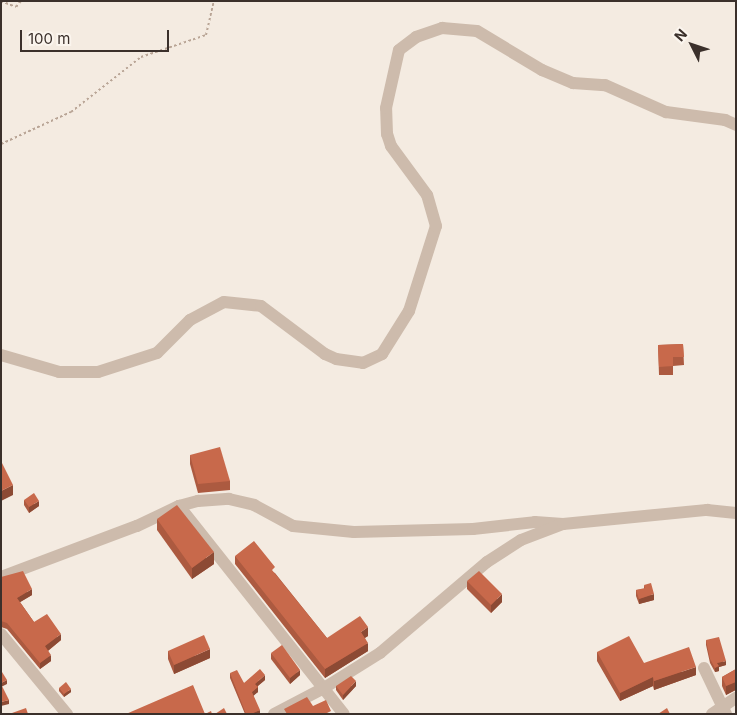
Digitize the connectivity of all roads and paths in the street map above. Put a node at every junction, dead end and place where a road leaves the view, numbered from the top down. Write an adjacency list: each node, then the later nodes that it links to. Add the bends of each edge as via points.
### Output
1 (1, 1): 2 (path, via 16,8)
2 (21, 1)
3 (214, 1): 5 (path, via 206,35 141,58 71,112)
4 (736, 124): 6 (street, via 666,112 606,86 573,83 542,70 477,31 442,28 416,37 399,50 386,108 391,146 426,195 436,226 409,311 382,354 363,362 336,359 261,306 224,302 190,320 157,353 98,372 59,372)
5 (1, 144)
6 (1, 355)
7 (179, 506): 9 (street, via 229,499 254,505 293,526 354,532 473,530 535,522); 10 (street, via 137,526); 13 (street)
8 (736, 513): 9 (street, via 707,510)
9 (563, 524): 13 (street, via 521,540 487,562 417,624)
10 (1, 577)
11 (1, 634): 16 (street)
12 (704, 668): 15 (street)
13 (324, 688): 17 (street); 18 (street)
14 (736, 698): 15 (street)
15 (720, 712)
16 (67, 714)
17 (274, 714)
18 (344, 714)

